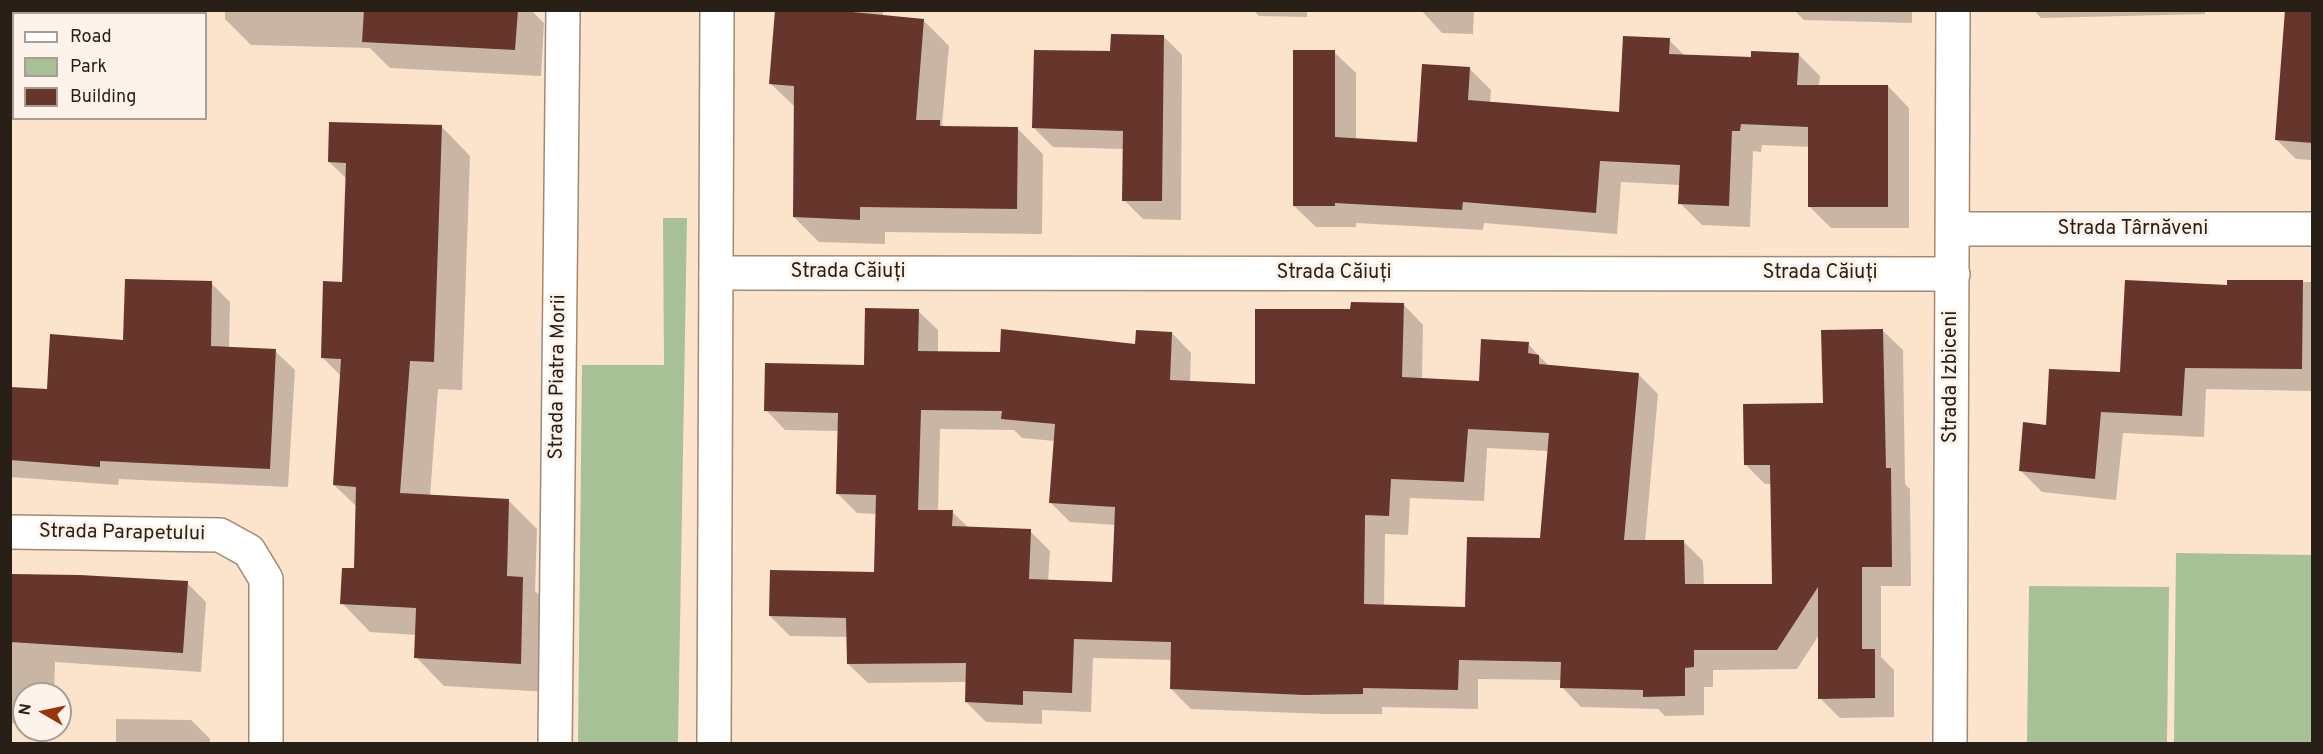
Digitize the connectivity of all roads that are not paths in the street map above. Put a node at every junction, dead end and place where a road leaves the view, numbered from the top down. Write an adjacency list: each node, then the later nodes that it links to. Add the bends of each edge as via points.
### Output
1 (563, 10): 10 (street, Strada Piatra Morii)
2 (717, 10): 6 (street)
3 (1953, 10): 5 (street, Strada Izbiceni)
4 (2313, 229): 5 (street, Strada Târnăveni)
5 (1953, 230): 7 (street, Strada Izbiceni)
6 (716, 273): 7 (street, Strada Căiuți); 11 (street)
7 (1953, 274): 12 (street, Strada Izbiceni)
8 (10, 532): 9 (street, Strada Parapetului, via 220,535 249,551 266,579)
9 (266, 744)
10 (555, 744)
11 (714, 744)
12 (1950, 744)

